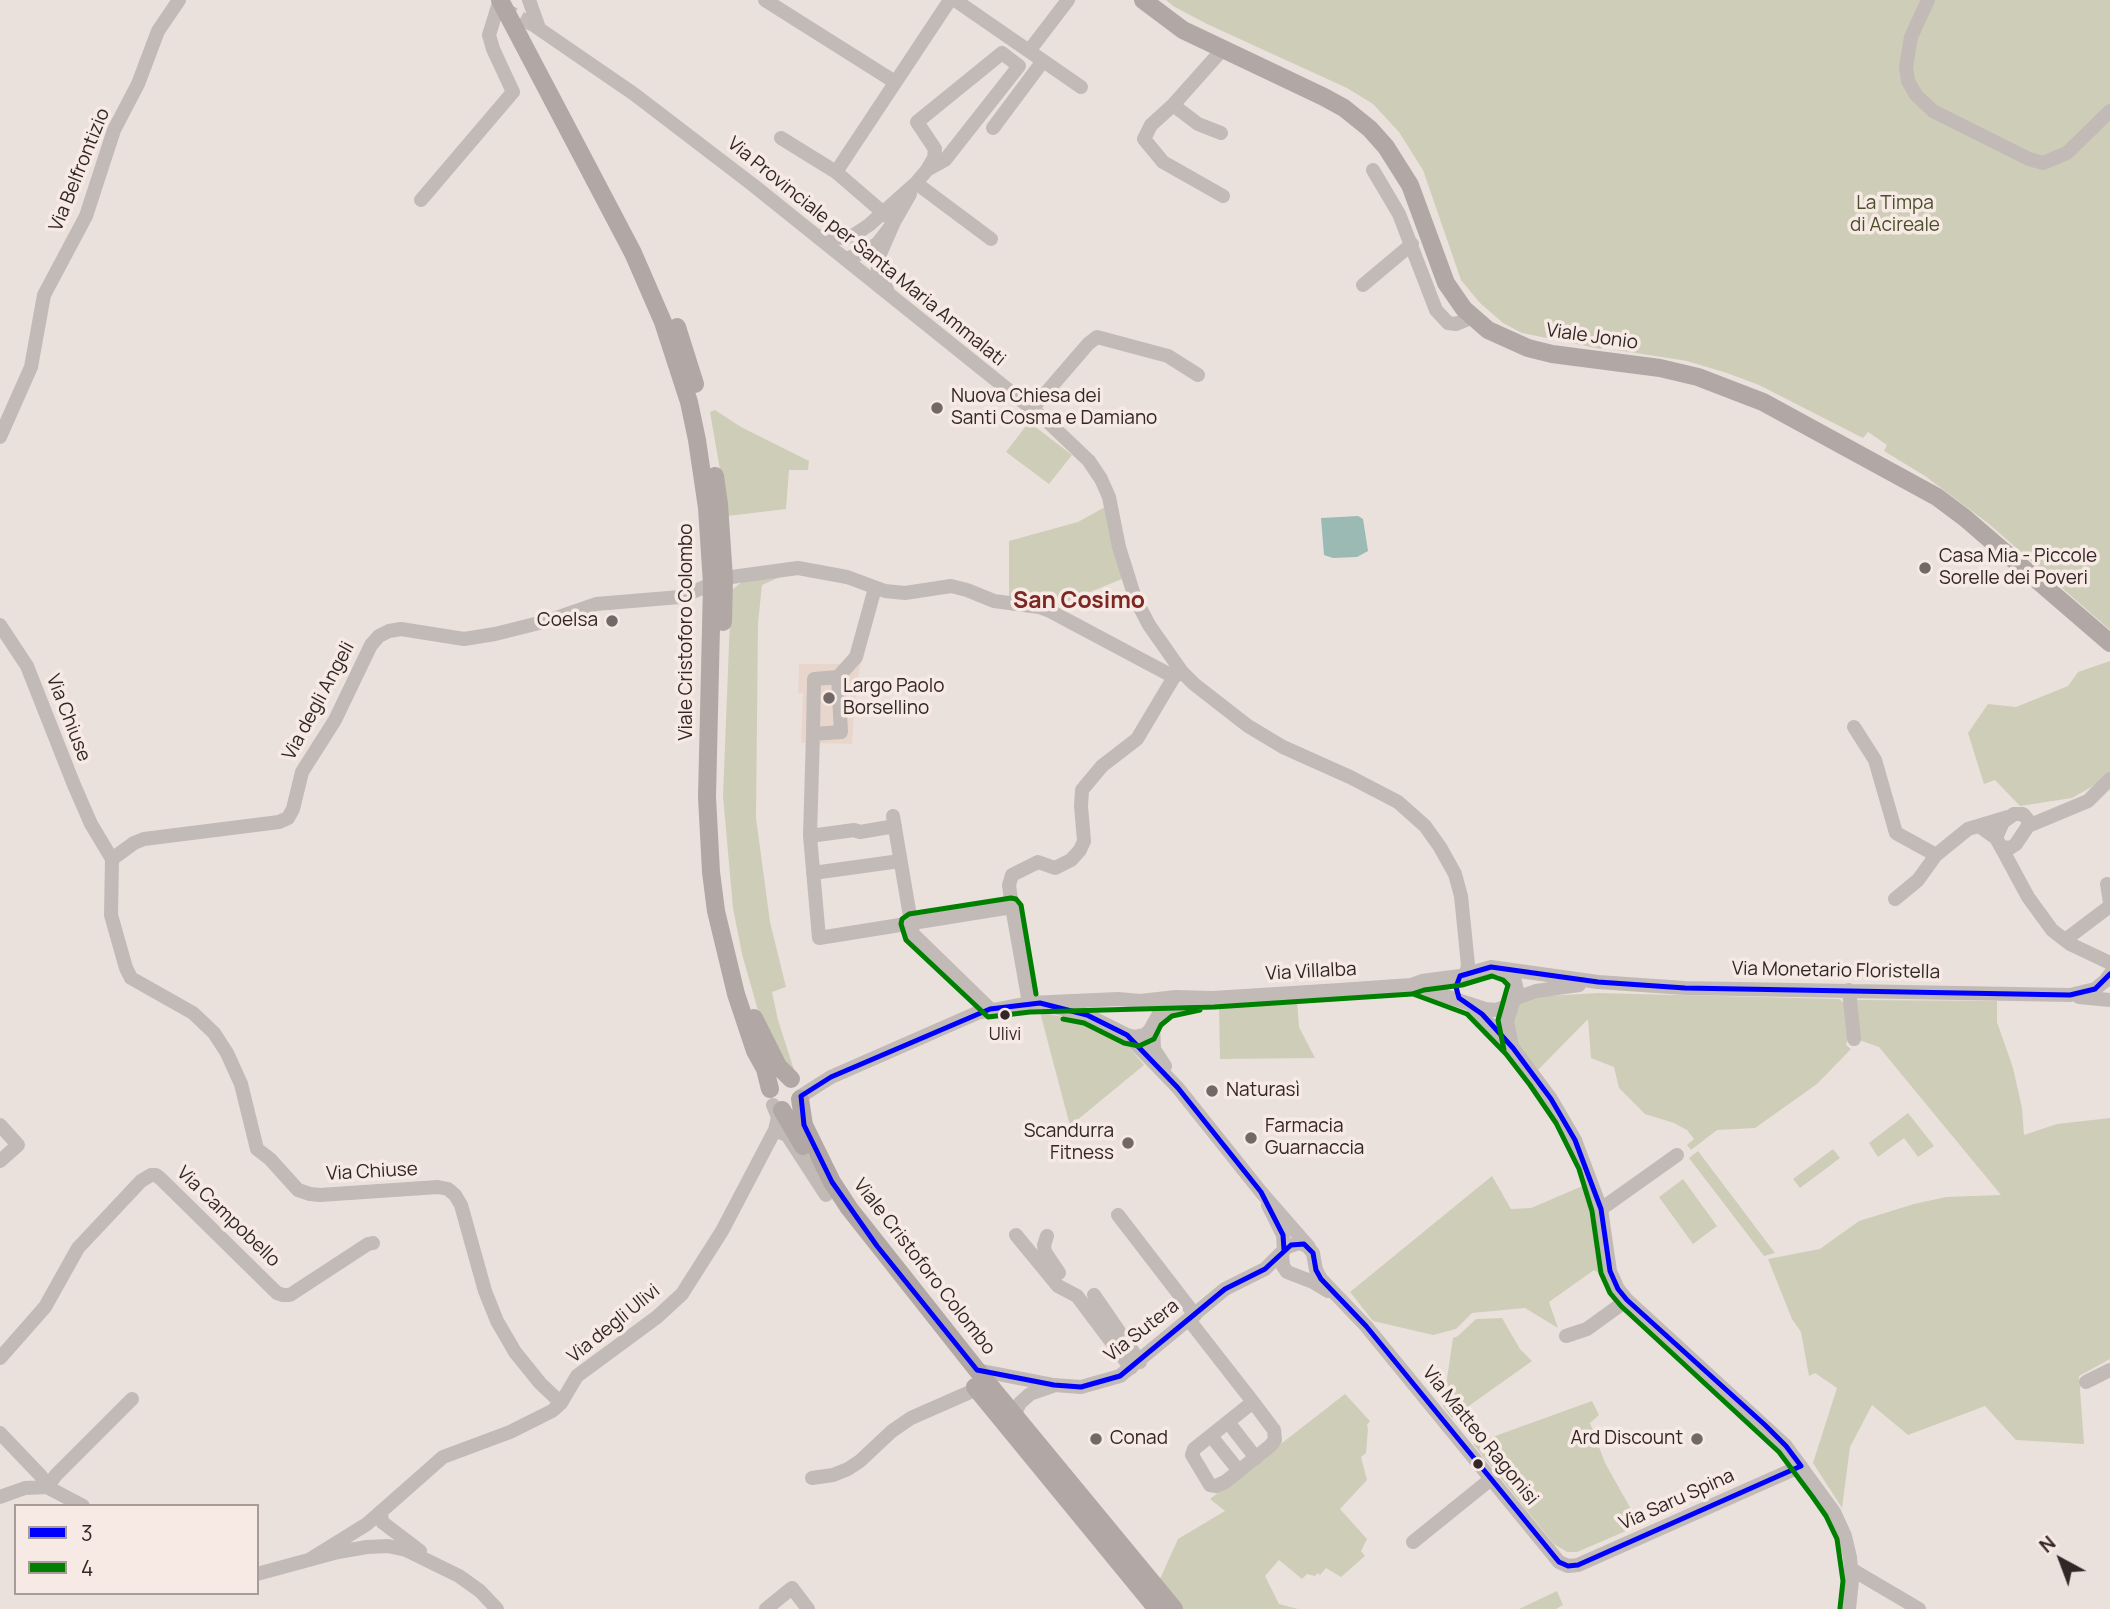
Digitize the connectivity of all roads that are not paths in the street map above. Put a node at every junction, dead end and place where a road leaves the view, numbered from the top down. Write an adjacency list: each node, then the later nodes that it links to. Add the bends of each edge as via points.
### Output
1 (179, 0): 38 (street, Via Belfrontizio, via 158,31 114,130 86,216 44,295 31,367)
2 (529, 0): 29 (street, Via Provinciale per Santa Maria Ammalati, via 537,27 634,94)
3 (765, 0): 13 (street)
4 (950, 0): 13 (street)
5 (955, 0): 11 (street)
6 (1068, 0): 11 (street)
7 (1143, 0): 10 (main road, Viale Jonio, via 1183,30)
8 (1928, 0): 16 (street, via 1910,37 1906,67 1916,95 1933,111 2043,163 2067,153)
9 (499, 3): 25 (street, via 489,35 513,92); 39 (main road, Viale Cristoforo Colombo, via 633,253 663,322 689,402)
10 (1222, 50): 15 (street); 35 (main road, Viale Jonio, via 1324,97 1370,129 1410,185 1446,283)
11 (1029, 51): 12 (street)
12 (1043, 61): 14 (street); 17 (street)
13 (895, 82): 22 (street)
14 (1081, 87)
15 (1173, 105): 18 (street, via 1198,124); 24 (street, via 1151,125 1144,139 1163,162)
16 (2110, 111)
17 (993, 128)
18 (1222, 133)
19 (781, 138): 22 (street)
20 (927, 170): 20 (street, via 935,149 917,122 1002,53 1020,66 945,160); 23 (street)
21 (1373, 170): 31 (street)
22 (836, 172): 26 (street)
23 (916, 184): 26 (street); 27 (street); 30 (street)
24 (1223, 196)
25 (421, 200)
26 (882, 212): 27 (street); 28 (street)
27 (894, 222): 32 (street, via 878,243); 34 (street, via 877,261)
28 (869, 225): 29 (street, via 844,238); 32 (street)
29 (817, 236): 32 (street, Via Provinciale per Santa Maria Ammalati)
30 (991, 239)
31 (1412, 244): 33 (street); 35 (street, via 1430,299 1442,318 1456,324)
32 (845, 259): 34 (street, Via Provinciale per Santa Maria Ammalati)
33 (1363, 285)
34 (892, 297): 37 (street, Via Provinciale per Santa Maria Ammalati)
35 (1473, 317): 42 (main road, Viale Jonio, via 1488,330 1528,348 1660,368 1699,377 1763,402 1937,496)
36 (1198, 376): 37 (street, via 1168,356 1097,337)
37 (1032, 409): 43 (street, Via Provinciale per Santa Maria Ammalati, via 1071,442 1101,479 1135,598)
38 (0, 437)
39 (718, 581): 40 (street, Via degli Angeli, via 798,568); 56 (street, Via degli Angeli, via 680,597 596,604 547,621 464,639 389,631 371,645 335,720 302,772 288,818 144,839); 87 (main road, Viale Cristoforo Colombo, via 722,871 754,1016 778,1066); 88 (main road, Viale Cristoforo Colombo, via 707,797 711,872 736,994)
40 (876, 588): 43 (street, Via degli Angeli, via 905,593 951,586 994,601 1039,607); 44 (street, via 856,657)
41 (0, 625): 56 (street, Via Chiuse, via 27,666 91,824)
42 (2110, 643)
43 (1178, 674): 63 (street, via 1138,739 1102,766 1082,790 1084,841 1080,850 1055,868 1038,862 1012,875); 65 (street, Via Provinciale per Santa Maria Ammalati, via 1283,747 1376,789 1412,814 1425,826 1455,874)
44 (838, 677): 46 (street, via 814,679); 46 (street, via 841,732)
45 (1854, 727): 55 (street, via 1875,760 1896,833)
46 (813, 738): 52 (street)
47 (2110, 779): 49 (street)
48 (2110, 789): 49 (street)
49 (2088, 801): 50 (street, via 2054,814)
50 (2019, 819): 51 (street); 53 (street, via 1998,830); 54 (street)
51 (1979, 826): 53 (street); 55 (street, via 1968,829)
52 (810, 836): 57 (street, via 860,832 894,821); 59 (street)
53 (1999, 843): 54 (street, via 2010,848); 58 (street)
54 (2016, 844): 58 (street)
55 (1936, 855): 61 (street, via 1919,880)
56 (112, 859): 116 (street, Via Chiuse, via 111,915 126,968 139,984 193,1013 214,1033 241,1084 257,1149 298,1190 310,1194 448,1189 461,1205 497,1321 515,1352)
57 (901, 861): 59 (street); 64 (street)
58 (2016, 871): 66 (street, via 2041,915)
59 (814, 873): 64 (street, via 819,938)
60 (2107, 884): 62 (street)
61 (1895, 900)
62 (2110, 904): 66 (street)
63 (1012, 907): 64 (street); 79 (street)
64 (910, 923): 81 (street, via 913,934)
65 (1465, 933): 68 (street, via 1478,958); 69 (street, Via Provinciale per Santa Maria Ammalati, via 1468,965)
66 (2065, 940): 67 (street)
67 (2104, 960): 71 (street)
68 (1495, 967): 69 (street); 70 (street); 78 (street, via 1514,978)
69 (1463, 975): 72 (street); 80 (street, via 1456,987 1459,998)
70 (1598, 982): 73 (street, Via Monetario Floristella); 78 (street, via 1536,991)
71 (2108, 982): 74 (street)
72 (1410, 985): 75 (street, Via Villalba); 80 (street)
73 (1849, 990): 74 (street, Via Monetario Floristella); 84 (street)
74 (2075, 995): 76 (street, Via Monetario Floristella)
75 (1213, 998): 77 (street); 82 (street, via 1168,1008)
76 (2110, 1000)
77 (1137, 1001): 79 (street); 82 (street, via 1150,1007); 83 (street, via 1123,1005 1118,1014)
78 (1513, 1002): 80 (street, via 1496,1010); 85 (street, via 1507,1021)
79 (1034, 1003): 81 (street); 83 (street, via 1087,1015)
80 (1468, 1004): 85 (street)
81 (990, 1009): 87 (street)
82 (1154, 1022): 83 (street, via 1145,1035); 86 (street, via 1154,1049)
83 (1124, 1033): 86 (street)
84 (1854, 1039)
85 (1513, 1048): 93 (street, via 1564,1119)
86 (1178, 1088): 92 (street)
87 (797, 1089): 88 (main road, via 792,1108); 88 (main road, via 778,1080); 110 (main road, Viale Cristoforo Colombo, via 804,1125 832,1182)
88 (777, 1113): 114 (main road, Viale Cristoforo Colombo, via 797,1133 826,1195 870,1257); 116 (street, Via degli Ulivi, via 723,1231 681,1294 577,1376)
89 (0, 1125): 91 (street, via 18,1145)
90 (1677, 1155): 93 (street)
91 (0, 1161)
92 (1261, 1192): 98 (street, via 1283,1235); 99 (street)
93 (1601, 1209): 105 (street, via 1610,1271)
94 (1118, 1215): 106 (street)
95 (1016, 1235): 103 (street, via 1058,1286)
96 (1047, 1236): 103 (street, via 1048,1258)
97 (373, 1243): 108 (street, Via Campobello, via 290,1295 283,1295 161,1179 151,1175 78,1248 45,1307)
98 (1283, 1252): 99 (street, via 1295,1243 1304,1244); 100 (street, via 1283,1266); 101 (street, Via Sutera)
99 (1313, 1255): 100 (street, via 1310,1271); 104 (street, via 1321,1279)
100 (1296, 1276): 101 (street); 104 (street)
101 (1244, 1280): 106 (street, Via Sutera, via 1225,1289)
102 (1094, 1295): 109 (street)
103 (1077, 1296): 109 (street)
104 (1341, 1299): 126 (street, Via Matteo Ragonisi)
105 (1627, 1300): 107 (street, via 1587,1329); 123 (street, via 1765,1425)
106 (1192, 1317): 109 (street, Via Sutera); 117 (street)
107 (1566, 1336)
108 (0, 1358)
109 (1136, 1365): 113 (street, Via Sutera, via 1120,1376 1082,1387)
110 (976, 1370): 113 (street, Via Sutera); 118 (main road, Viale Cristoforo Colombo)
111 (2110, 1370): 112 (street)
112 (2086, 1382)
113 (1054, 1385): 118 (street, via 1030,1394)
114 (977, 1389): 125 (street, via 911,1418 848,1469); 140 (main road, Viale Cristoforo Colombo)
115 (132, 1399): 127 (street)
116 (561, 1402): 130 (street, Via degli Ulivi, via 527,1425 443,1457)
117 (1253, 1402): 119 (street); 122 (street, via 1274,1430 1275,1440)
118 (1014, 1415): 141 (main road, Viale Cristoforo Colombo)
119 (1228, 1422): 121 (street); 122 (street)
120 (0, 1433): 127 (street)
121 (1211, 1436): 124 (street); 124 (street, via 1192,1455 1210,1485 1225,1482)
122 (1256, 1458): 124 (street)
123 (1801, 1466): 134 (street, Via Saru Spina); 135 (street, via 1845,1536)
124 (1239, 1471)
125 (812, 1478)
126 (1491, 1479): 131 (street); 134 (street, Via Matteo Ragonisi, via 1559,1562)
127 (47, 1488): 128 (street, via 25,1488); 129 (street)
128 (0, 1497)
129 (79, 1504)
130 (381, 1513): 132 (street, Via degli Ulivi); 133 (street, via 382,1522)
131 (1413, 1542)
132 (309, 1560): 133 (street, via 388,1546); 136 (street)
133 (431, 1561): 137 (street, via 480,1591)
134 (1568, 1566)
135 (1852, 1569): 142 (street); 143 (street)
136 (259, 1573)
137 (497, 1609)
138 (766, 1609): 139 (street, via 792,1588)
139 (808, 1609)
140 (1157, 1609)
141 (1174, 1609)
142 (1849, 1609)
143 (1919, 1609)

